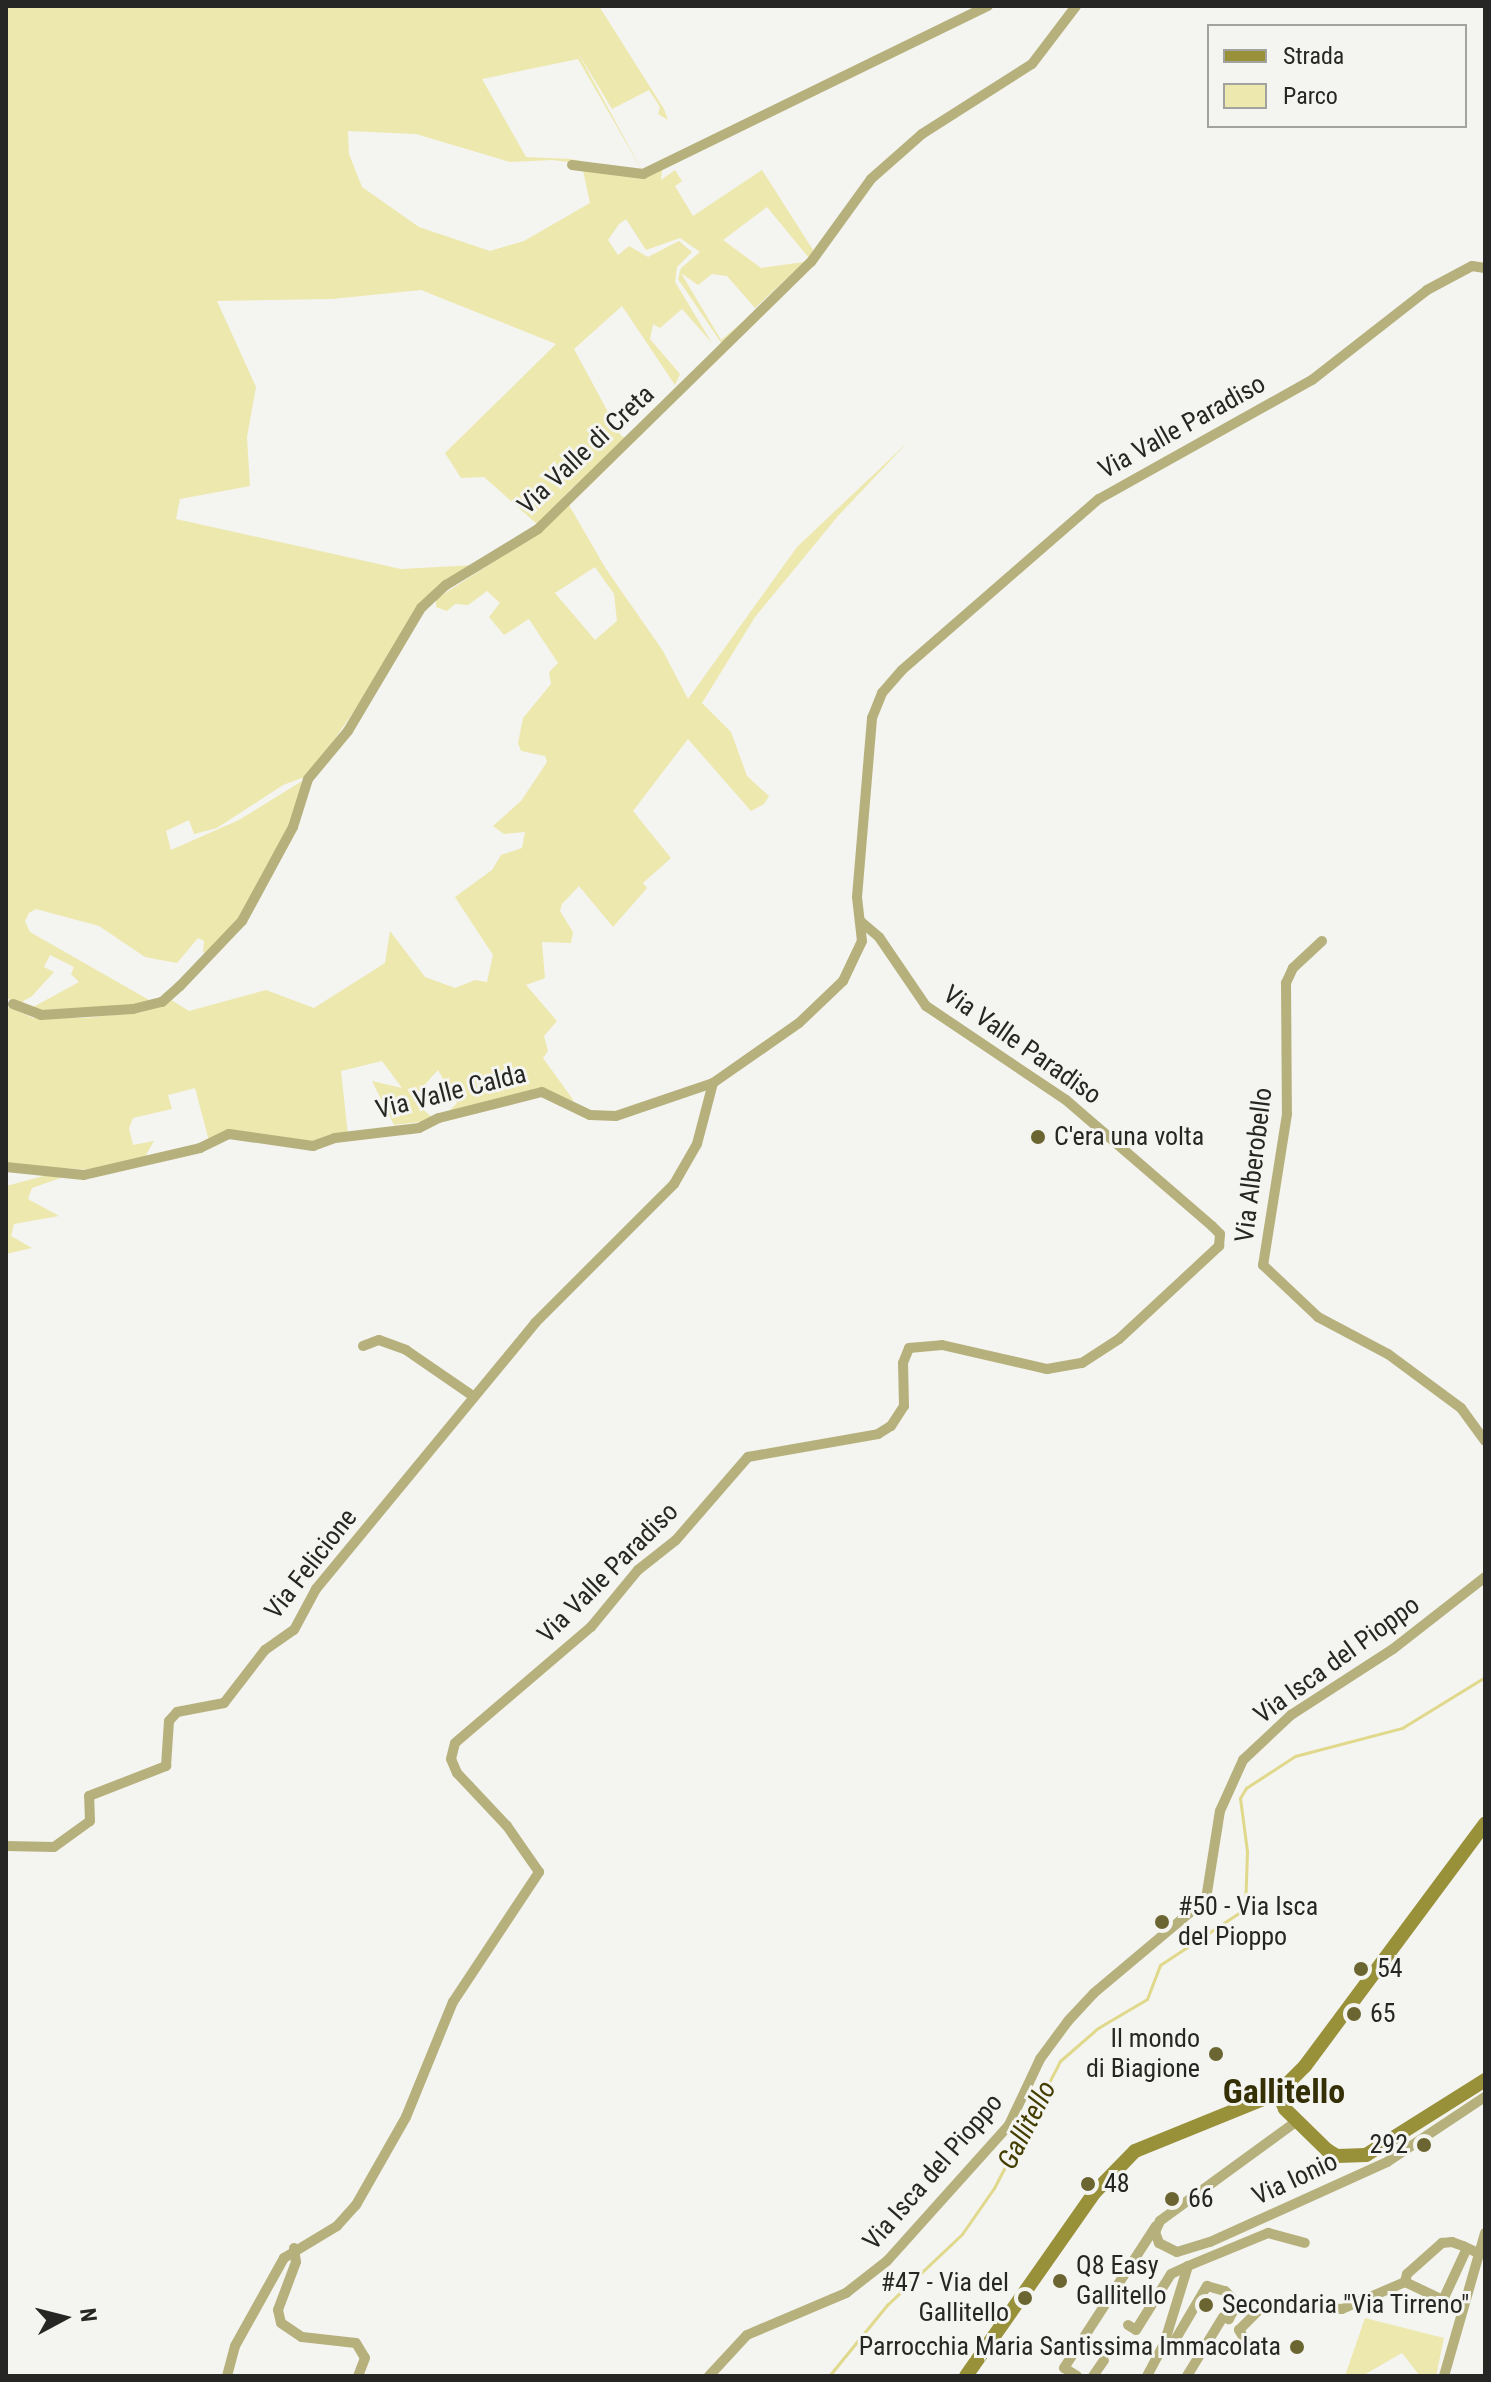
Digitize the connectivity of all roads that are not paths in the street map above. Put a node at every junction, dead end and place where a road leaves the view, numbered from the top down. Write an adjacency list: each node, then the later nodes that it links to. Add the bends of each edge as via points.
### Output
1 (988, 6): 3 (street, via 643,174)
2 (1076, 6): 7 (street, Via Valle di Creta, via 1032,64 922,134 871,179 811,262 538,529 446,585 421,608 348,731 308,779 293,827 242,921 180,986 162,1002 133,1009 41,1015)
3 (572, 165)
4 (1485, 268): 5 (street, Via Valle Paradiso, via 1472,266 1427,290 1312,380 1099,499 902,670 882,693 866,751)
5 (860, 921): 8 (street, via 862,941 843,981 799,1023); 23 (street, Via Valle Paradiso, via 879,937 926,1006 1066,1100 1205,1219 1220,1234 1219,1246 1119,1339 1082,1363 1047,1369 931,1344 909,1348 903,1363 904,1406 891,1426 878,1434 748,1457 676,1540 638,1570 591,1627 455,1743 451,1759 457,1773 507,1826 539,1872 453,2002 406,2117 356,2205 337,2226)
6 (1322, 941): 12 (street, Via Alberobello, via 1293,968 1286,983 1287,1114 1263,1265 1318,1317 1388,1354 1461,1408)
7 (13, 1004)
8 (713, 1083): 9 (street, Via Valle Calda, via 616,1116 590,1115 542,1092 419,1128 335,1138 313,1146 229,1134 200,1148 84,1175); 11 (street, Via Felicione, via 697,1144 674,1184 535,1323)
9 (6, 1167)
10 (363, 1346): 11 (street, via 379,1340 406,1350)
11 (473, 1396): 15 (street, Via Felicione, via 316,1589 294,1630 265,1650 224,1703 177,1712 169,1721 166,1766 89,1796 90,1821 54,1847)
12 (1485, 1441)
13 (1485, 1577): 34 (street, Via Isca del Pioppo, via 1393,1649 1291,1715 1243,1760 1220,1811 1206,1899 1068,2021 1040,2059 1009,2125 887,2261 846,2293 747,2335)
14 (1485, 1824): 17 (street, via 1319,2049)
15 (6, 1846)
16 (1485, 2080): 19 (street, via 1366,2155 1337,2156)
17 (1278, 2093): 19 (street); 35 (street, via 1135,2151 1095,2192)
18 (1485, 2097): 20 (street, Via Ionio, via 1387,2162 1210,2242 1177,2252 1159,2243)
19 (1297, 2121): 20 (street, Via Ionio)
20 (1158, 2225): 36 (street, via 1064,2368)
21 (1485, 2233): 25 (street)
22 (1305, 2243): 26 (street, via 1268,2233)
23 (294, 2248): 32 (street, via 235,2346); 33 (street, via 296,2262 278,2310 281,2323 302,2337 356,2343 364,2355)
24 (1467, 2248): 25 (street); 27 (street, via 1442,2243 1407,2274); 27 (street, via 1443,2300)
25 (1480, 2254): 40 (street)
26 (1188, 2266): 28 (street, via 1171,2274 1136,2330); 29 (street)
27 (1405, 2282): 30 (street, via 1342,2309 1264,2305 1239,2330)
28 (1128, 2325)
29 (1164, 2344): 38 (street); 39 (street, via 1171,2347 1207,2286 1232,2298 1229,2319 1223,2317)
30 (1249, 2347)
31 (1104, 2360): 37 (street)
32 (227, 2376)
33 (358, 2376)
34 (709, 2376)
35 (966, 2376)
36 (1077, 2376)
37 (1093, 2376)
38 (1147, 2376)
39 (1187, 2376)
40 (1444, 2376)

